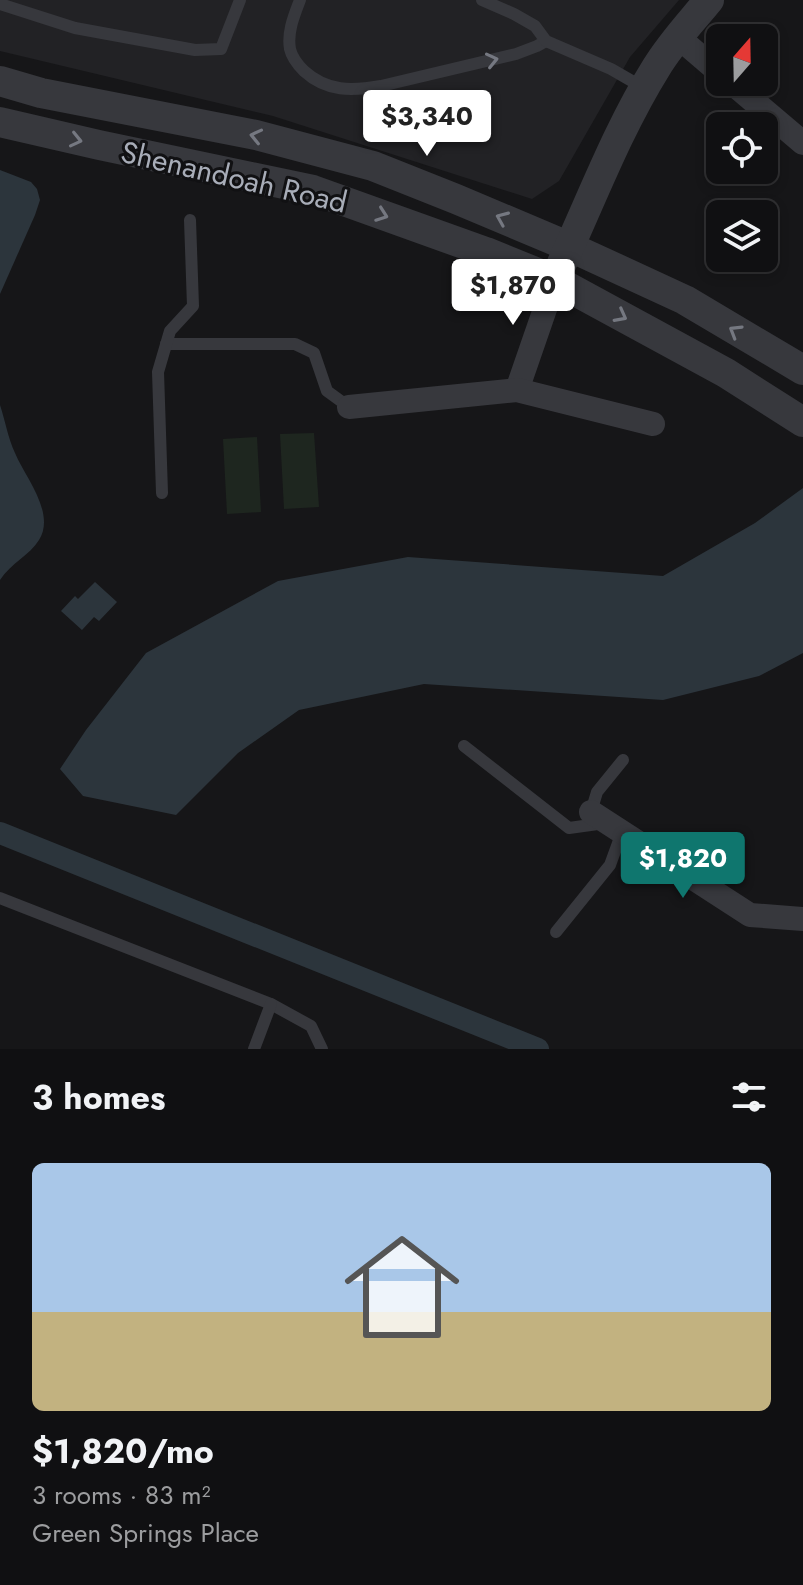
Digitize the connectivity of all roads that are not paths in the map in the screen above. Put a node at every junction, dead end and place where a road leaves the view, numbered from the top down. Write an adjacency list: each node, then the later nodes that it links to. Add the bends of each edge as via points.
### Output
1 (240, 0): 5 (lane, via 221,49 195,50 75,28)
2 (300, 0): 7 (lane, one-way to 7, via 291,24 292,55 311,77 331,88 381,86 516,54)
3 (482, 0): 7 (lane, via 535,26)
4 (709, 0): 6 (street)
5 (0, 4)
6 (678, 37): 8 (street); 10 (street)
7 (546, 41): 10 (lane)
8 (706, 61)
9 (0, 81): 15 (street, Shenandoah Road, one-way to 9, via 373,166 256,135)
10 (644, 88): 15 (street)
11 (748, 96): 13 (street)
12 (0, 122): 16 (street, Shenandoah Road, one-way to 16, via 313,190)
13 (803, 143)
14 (190, 220): 17 (lane, via 193,306 170,331)
15 (570, 247): 16 (street); 18 (street, Shenandoah Road, one-way to 15, via 685,300)
16 (555, 280): 19 (street); 21 (street, Shenandoah Road, one-way to 21, via 726,373)
17 (166, 344): 20 (lane, via 295,344 314,353 327,391); 23 (lane, via 158,372)
18 (803, 370)
19 (517, 390): 20 (street); 22 (street)
20 (349, 407)
21 (803, 422)
22 (653, 424)
23 (162, 493)
24 (464, 746): 26 (lane, via 569,828)
25 (623, 760): 26 (lane, via 597,792)
26 (607, 822): 28 (street, via 750,915); 29 (lane, via 610,865)
27 (0, 898): 30 (lane)
28 (803, 919)
29 (556, 932)
30 (271, 1004): 31 (lane); 32 (lane, via 311,1026)
31 (254, 1049)
32 (322, 1049)

